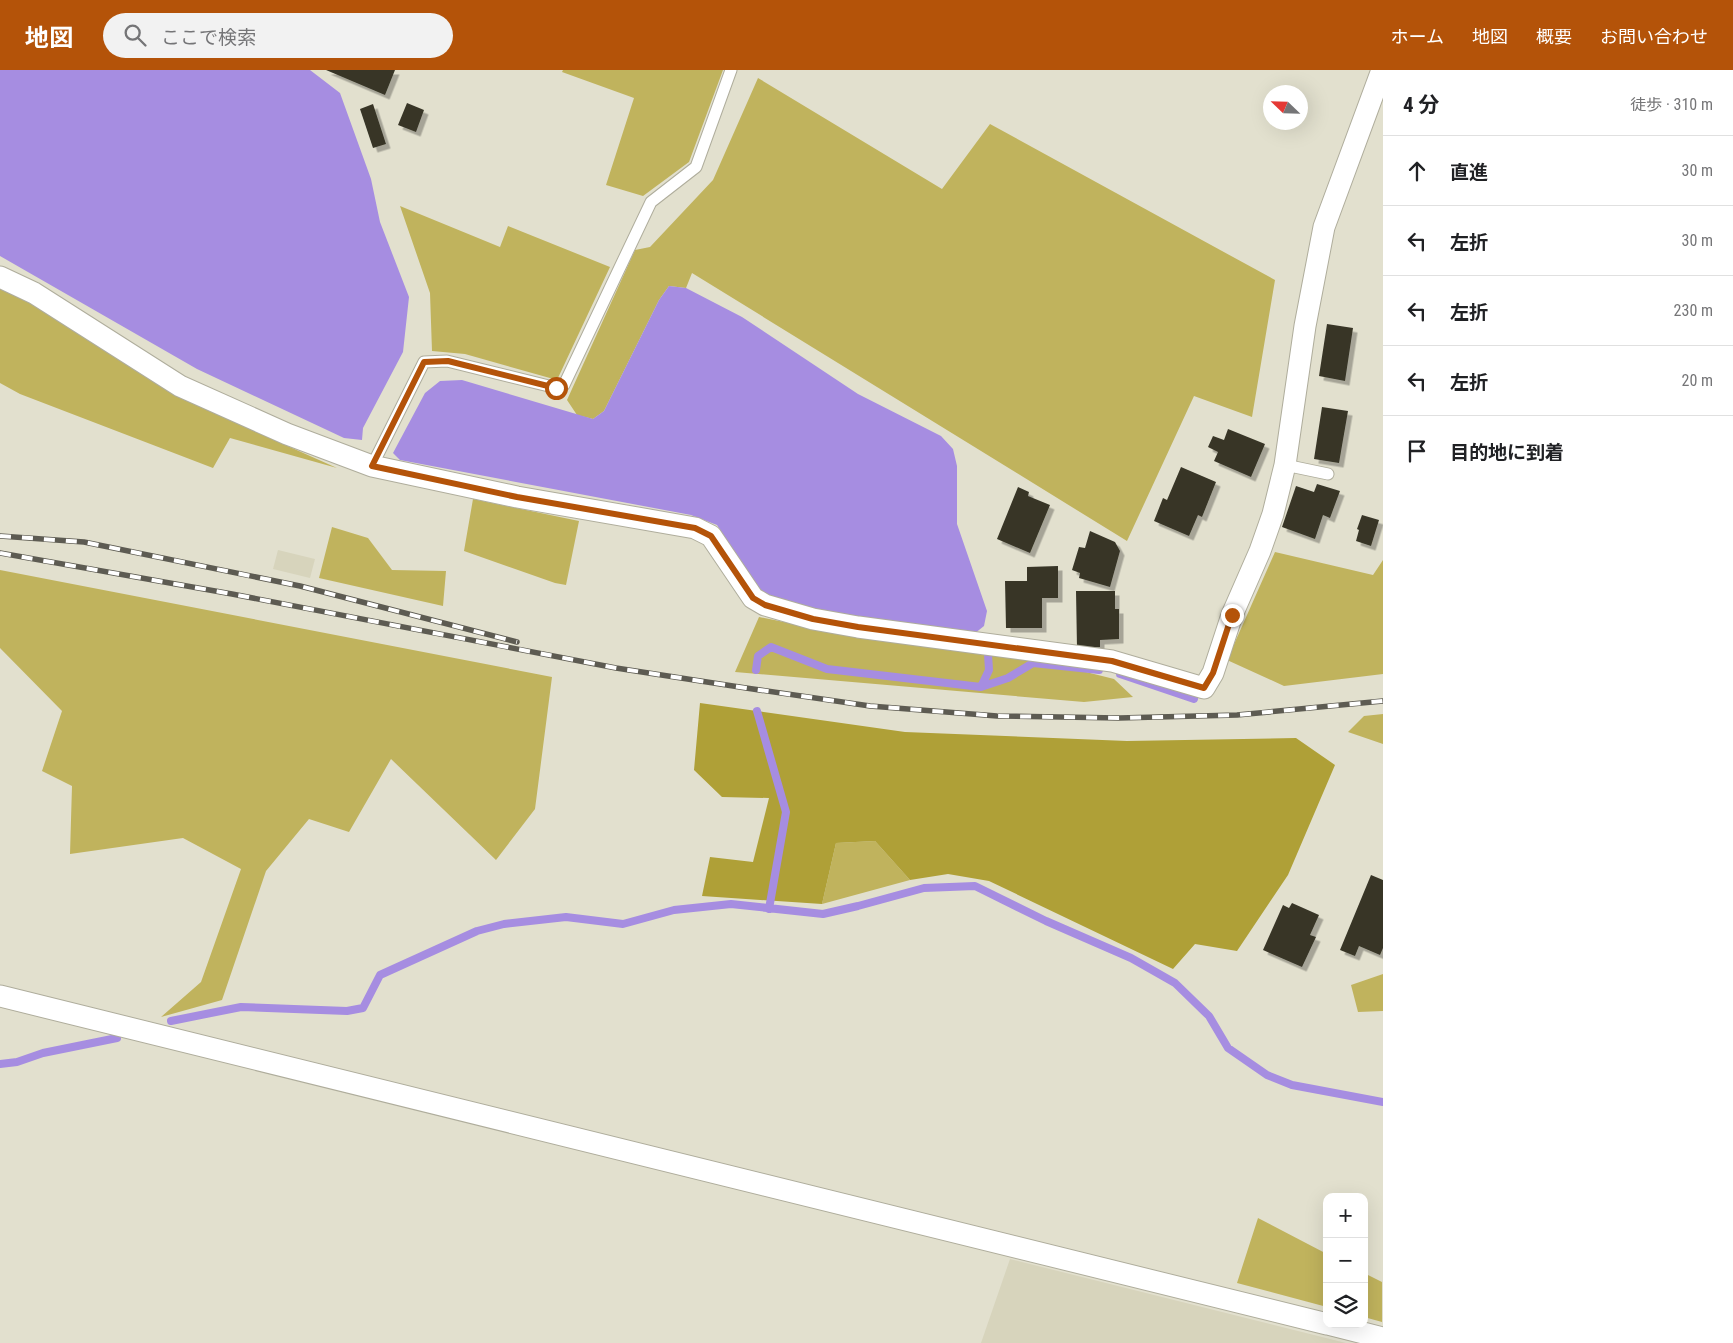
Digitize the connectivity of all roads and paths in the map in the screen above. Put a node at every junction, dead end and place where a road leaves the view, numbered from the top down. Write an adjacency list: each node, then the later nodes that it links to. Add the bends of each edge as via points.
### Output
1 (732, 70): 5 (lane, via 696,167 651,202 564,385 556,388 448,361 424,362)
2 (1382, 70): 4 (street, via 1324,227 1305,326)
3 (0, 277): 5 (street, via 34,293 180,386 288,434)
4 (1285, 465): 5 (street, via 1260,551 1232,615 1213,673 1204,688 1112,661 813,619 765,605 753,598 711,536 695,528 517,497); 6 (lane)
5 (372, 466)
6 (1328, 474)
7 (0, 996): 8 (street)
8 (1323, 1323)
9 (1343, 1328): 10 (street)
10 (1383, 1338)

